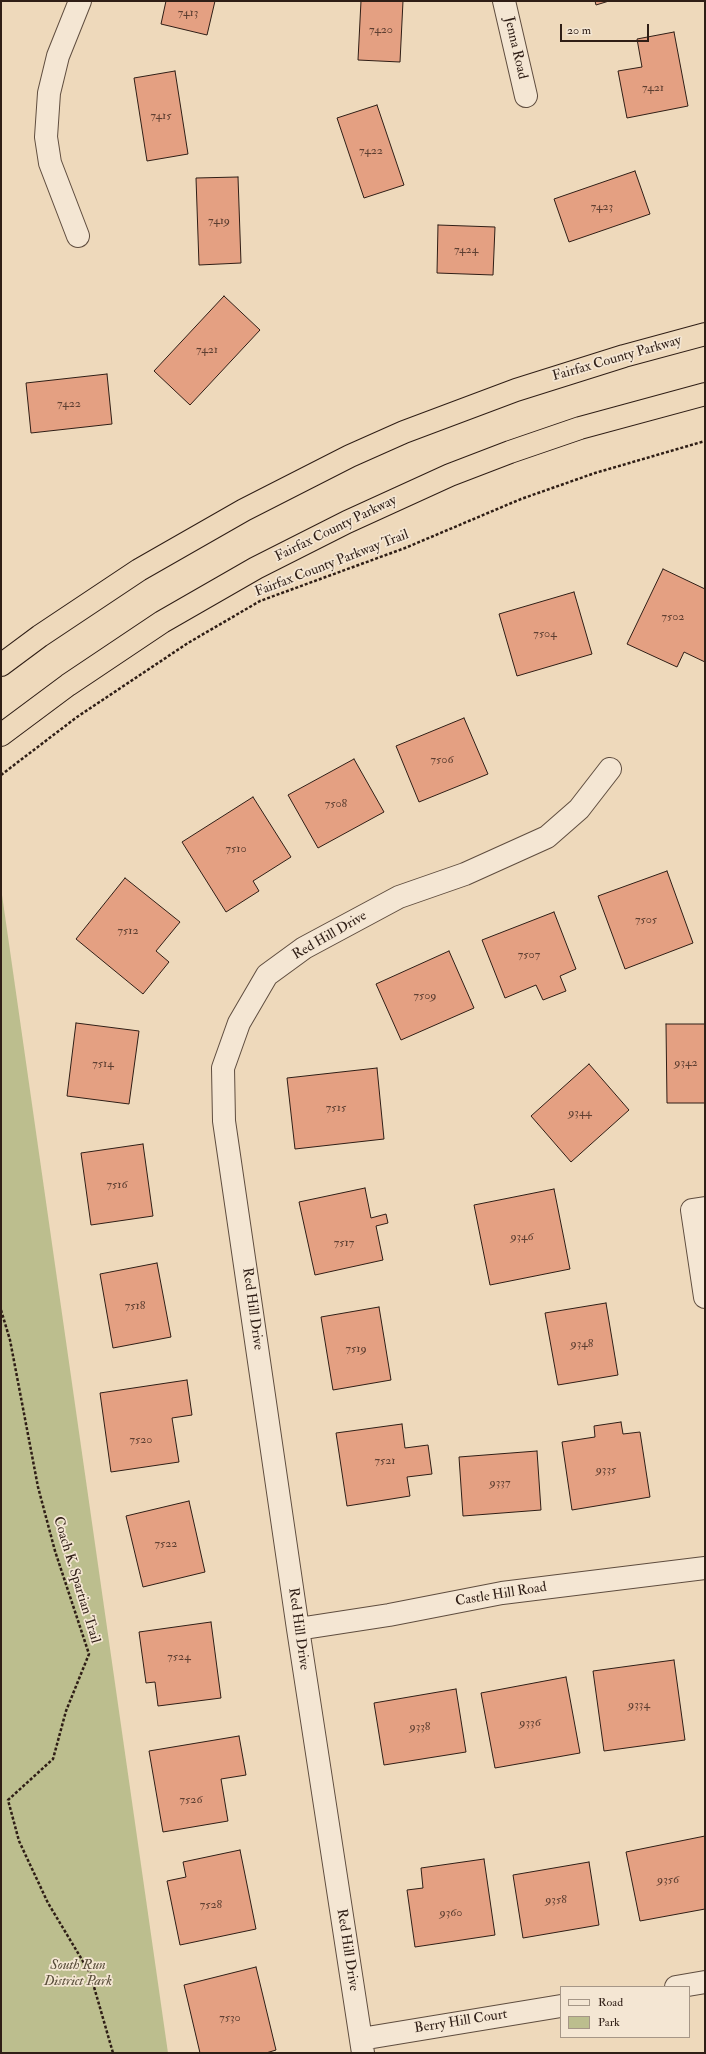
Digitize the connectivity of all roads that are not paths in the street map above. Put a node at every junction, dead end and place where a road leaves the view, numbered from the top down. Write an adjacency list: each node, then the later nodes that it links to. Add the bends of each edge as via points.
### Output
1 (80, 1): 4 (street, via 58,56 49,93 46,137 50,163)
2 (504, 1): 3 (street, Jenna Road)
3 (526, 96)
4 (78, 236)
5 (705, 334): 7 (highway, Fairfax County Parkway, via 516,390 431,421 350,456 244,510 139,570)
6 (705, 394): 8 (highway, Fairfax County Parkway, via 587,426 510,452 450,475 347,522 256,568 162,622 68,685)
7 (1, 665)
8 (1, 735)
9 (610, 769): 13 (street, Red Hill Drive, via 579,809 547,837 465,874 399,897 304,948 267,975 238,1023 223,1068 224,1121)
10 (698, 1209): 11 (street)
11 (705, 1297)
12 (705, 1568): 13 (street, Castle Hill Road, via 502,1593 389,1615)
13 (298, 1629): 17 (street, Red Hill Drive)
14 (705, 1982): 15 (street)
15 (682, 1986)
16 (560, 2006): 17 (street, Berry Hill Court)
17 (362, 2046)

